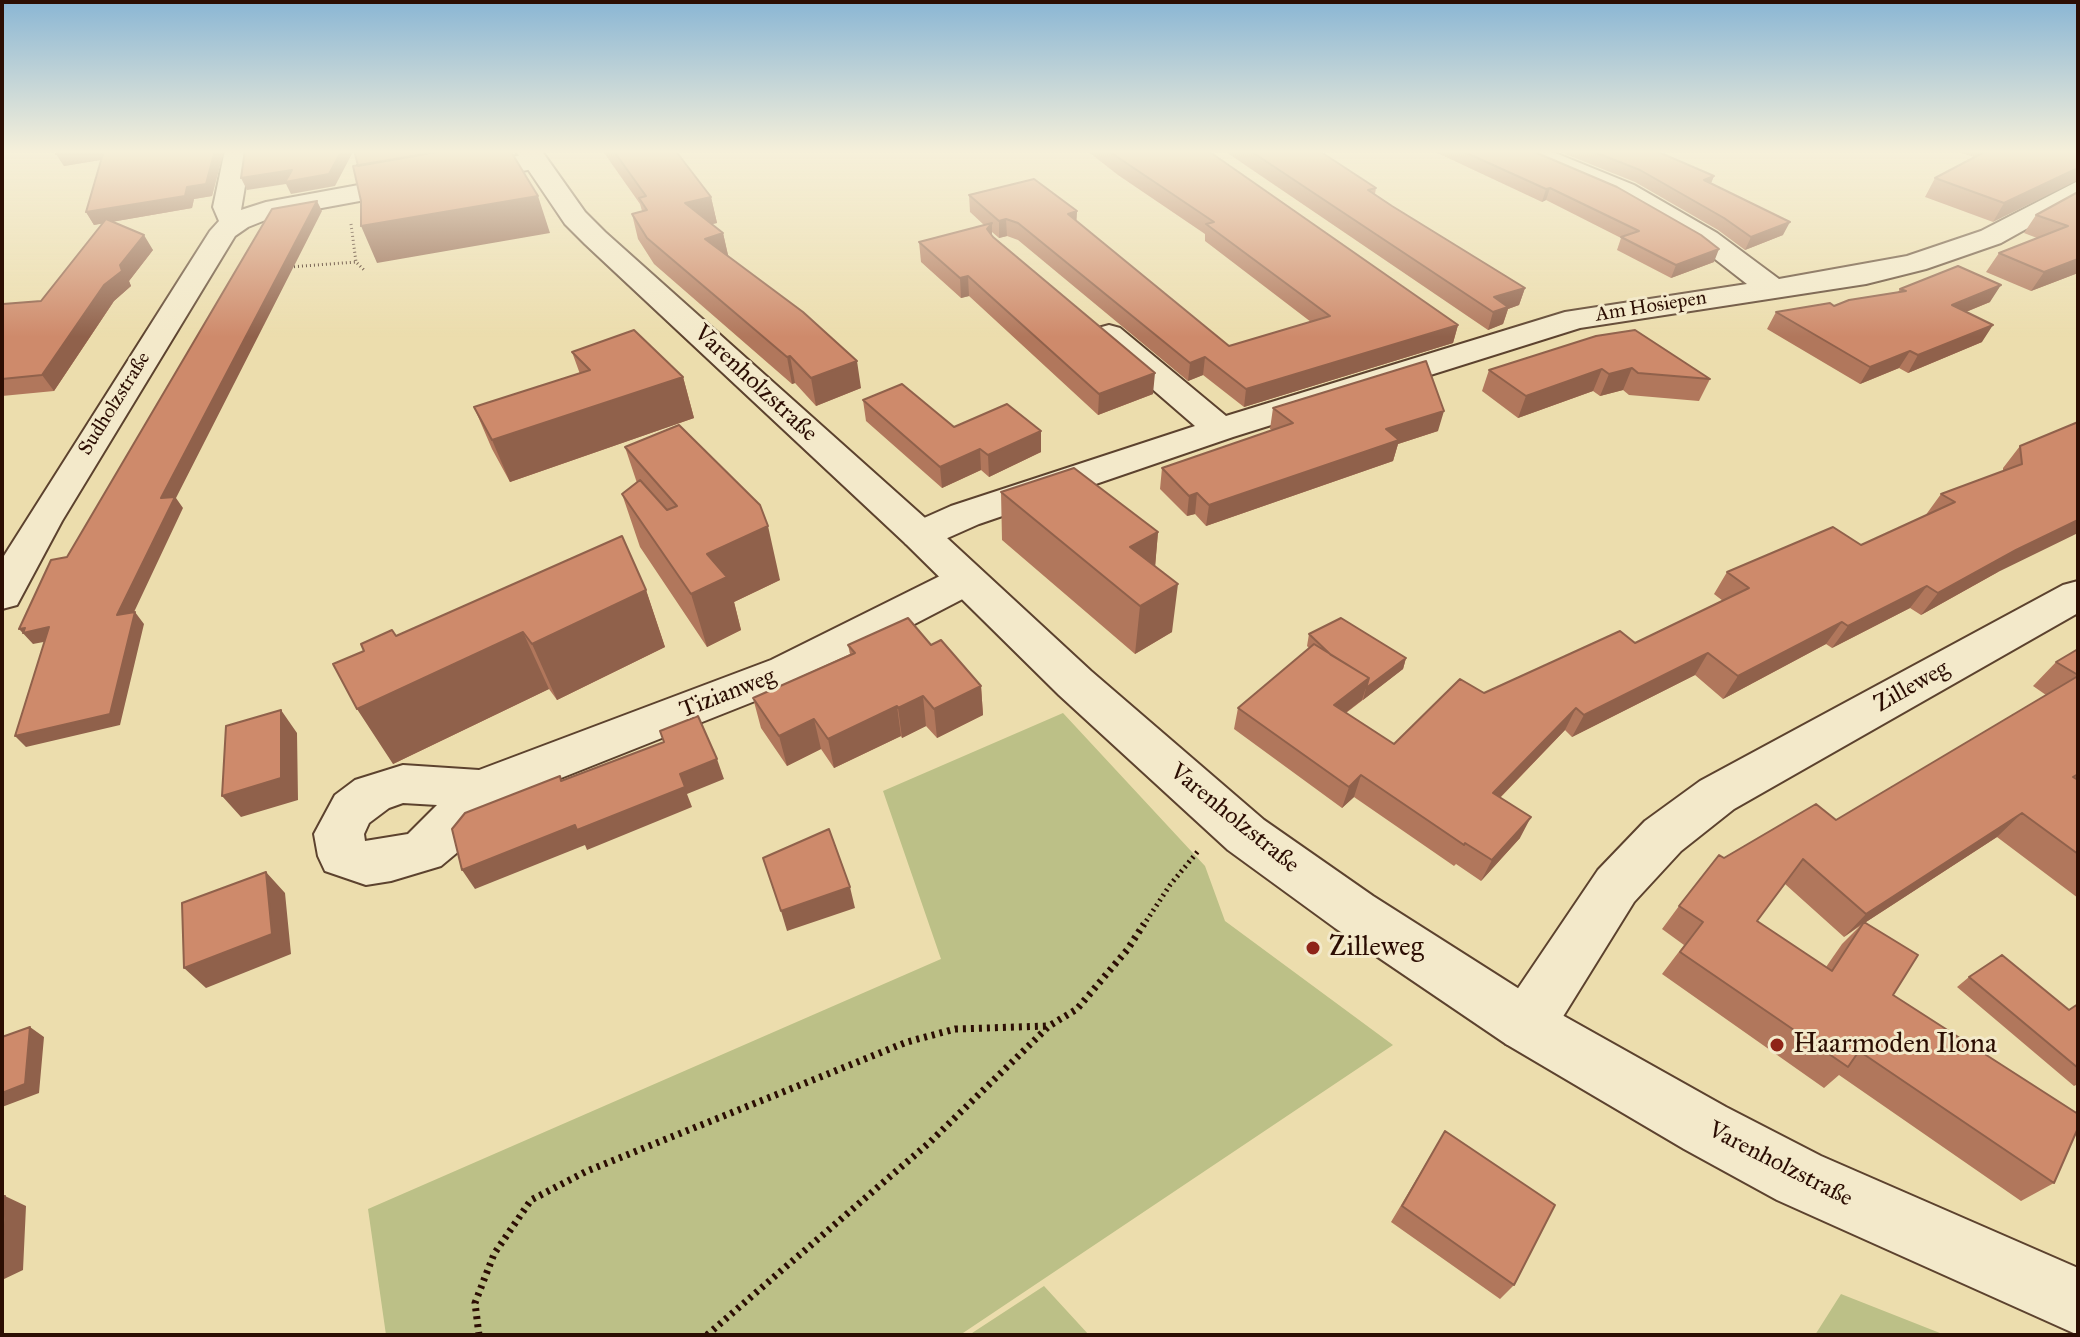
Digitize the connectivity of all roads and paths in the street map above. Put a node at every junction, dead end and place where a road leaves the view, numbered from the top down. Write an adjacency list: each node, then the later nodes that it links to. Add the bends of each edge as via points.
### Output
1 (228, 212): 8 (street)
2 (260, 212): 8 (street, Sudholzstraße)
3 (349, 212): 10 (path)
4 (571, 212): 16 (street, Varenholzstraße)
5 (1661, 212): 13 (street, via 1707,239)
6 (2037, 212): 13 (street, Am Hosiepen, via 1991,237 1916,263)
7 (2053, 212): 9 (street)
8 (238, 221): 18 (street, Sudholzstraße, via 224,231 161,330)
9 (2078, 221)
10 (356, 262): 11 (path, via 290,267); 12 (path)
11 (278, 263)
12 (365, 271)
13 (1773, 289): 15 (street, Am Hosiepen, via 1470,337)
14 (1089, 318): 15 (street)
15 (1220, 429): 16 (street, Am Hosiepen)
16 (920, 535): 17 (street, Varenholzstraße)
17 (966, 580): 20 (street, Tizianweg, via 787,671); 21 (street, Varenholzstraße)
18 (2, 595)
19 (2078, 595): 22 (street, Zilleweg, via 1717,795 1663,836 1616,886)
20 (481, 789)
21 (1246, 835): 22 (street, Varenholzstraße); 23 (path, via 1197,851 1100,982 1077,1009)
22 (1526, 1025): 24 (street, Varenholzstraße, via 1799,1178)
23 (1049, 1026): 25 (path, via 955,1029 907,1042 587,1171 531,1200 494,1254 475,1303); 26 (path, via 930,1142)
24 (2078, 1302)
25 (479, 1335)
26 (707, 1335)

